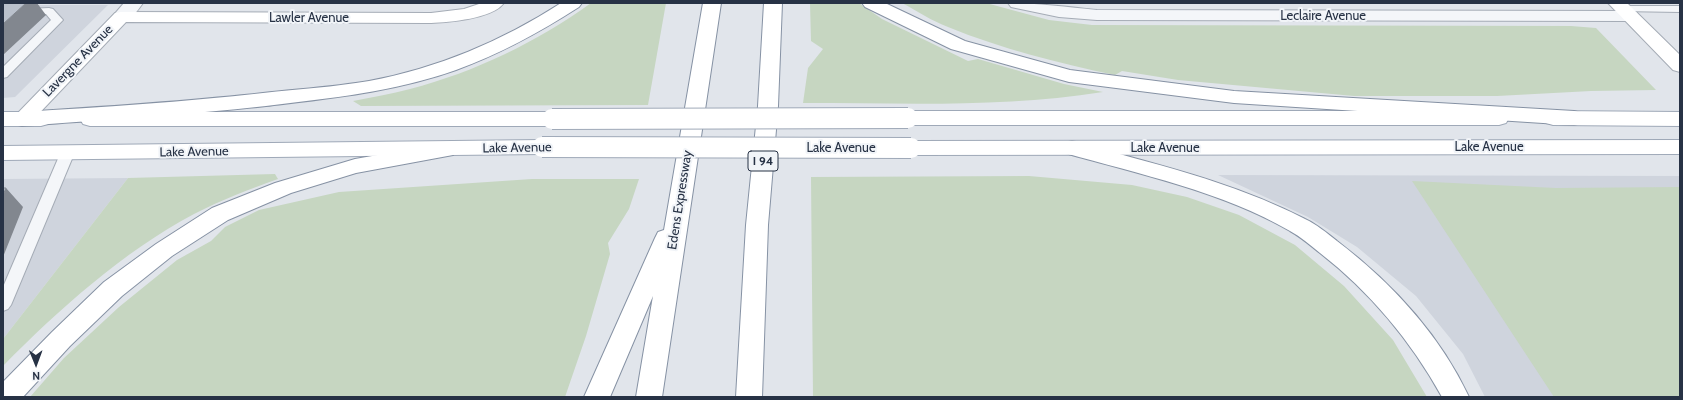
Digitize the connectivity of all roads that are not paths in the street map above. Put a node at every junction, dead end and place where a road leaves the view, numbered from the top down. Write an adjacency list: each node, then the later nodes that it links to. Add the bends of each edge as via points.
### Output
1 (134, 3): 12 (street, Lavergne Avenue)
2 (495, 3): 12 (main road, Lawler Avenue, via 467,14 431,18)
3 (573, 3): 16 (main road, via 500,45 417,75 368,87 172,109)
4 (712, 3): 23 (main road, Edens Expressway)
5 (773, 3): 28 (main road, I 94, via 768,106 757,225)
6 (871, 3): 15 (main road, via 958,45 1069,76 1234,97)
7 (1017, 3): 9 (street, Leclaire Avenue, via 1059,12 1097,15)
8 (1680, 9): 10 (lane)
9 (1253, 10): 10 (street, Leclaire Avenue)
10 (1624, 10): 13 (main road)
11 (3, 12): 14 (lane, via 49,11 57,20)
12 (121, 17): 16 (main road, Lavergne Avenue)
13 (1680, 66)
14 (3, 74)
15 (1574, 118): 16 (main road, bridge); 17 (main road)
16 (13, 119)
17 (1680, 119)
18 (1680, 147): 19 (main road, Lake Avenue)
19 (1072, 148): 20 (main road, Lake Avenue, bridge, via 542,147); 29 (main road, via 1199,185 1299,226 1339,254 1378,290 1412,327)
20 (446, 150): 22 (main road, Lake Avenue); 25 (main road, via 355,166 283,188 220,214 164,250 113,289 60,339)
21 (3, 154): 22 (main road, Lake Avenue)
22 (67, 154): 24 (lane)
23 (679, 208): 26 (main road); 27 (main road, Edens Expressway)
24 (3, 306)
25 (6, 397)
26 (597, 397)
27 (649, 397)
28 (750, 397)
29 (1456, 397)

